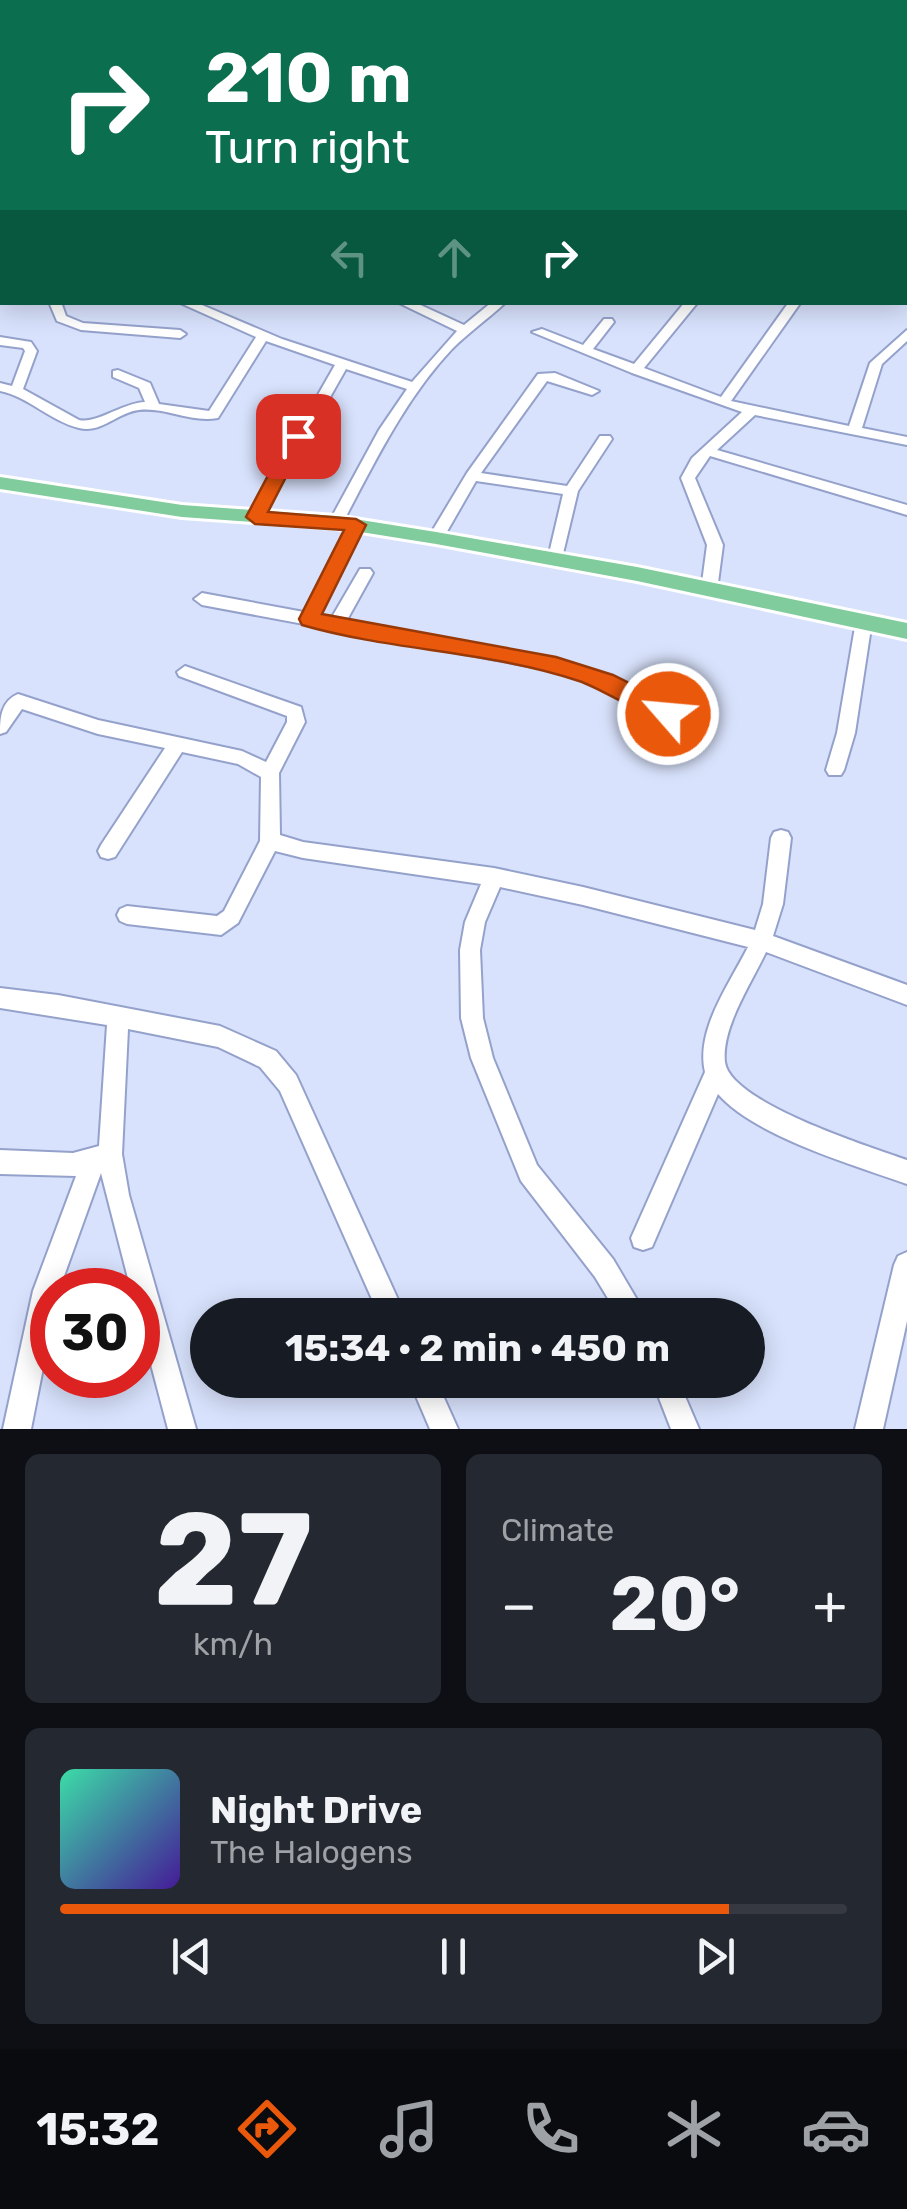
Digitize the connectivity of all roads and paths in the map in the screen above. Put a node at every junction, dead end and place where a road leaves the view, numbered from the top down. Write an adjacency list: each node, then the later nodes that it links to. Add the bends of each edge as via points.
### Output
1 (56, 305): 10 (street, via 61,318 81,326)
2 (191, 305): 12 (street)
3 (410, 305): 8 (street)
4 (496, 305): 8 (street)
5 (690, 305): 16 (street)
6 (793, 305): 22 (street)
7 (608, 322): 14 (street)
8 (463, 329): 19 (street)
9 (538, 332): 14 (street)
10 (180, 334)
11 (907, 334): 25 (street, via 876,362)
12 (262, 336): 15 (street); 23 (street, via 213,415 164,412)
13 (0, 341): 20 (street, via 31,351)
14 (584, 350): 16 (street)
15 (342, 364): 19 (street); 33 (street)
16 (636, 370): 22 (street)
17 (118, 374): 23 (street, via 144,386)
18 (0, 387): 20 (street)
19 (413, 387): 34 (street)
20 (17, 390): 23 (street, via 86,426 124,408)
21 (592, 391): 29 (street, via 543,377)
22 (723, 404): 24 (street)
23 (153, 405)
24 (750, 412): 25 (street); 28 (street)
25 (855, 429): 27 (street)
26 (605, 439): 31 (street)
27 (907, 441)
28 (710, 452): 32 (street); 38 (street, via 688,478 715,545)
29 (472, 476): 31 (street); 35 (street)
30 (0, 482): 33 (main road)
31 (571, 491): 36 (street)
32 (907, 510)
33 (255, 517): 34 (main road)
34 (346, 523): 35 (main road); 40 (street)
35 (436, 538): 36 (main road)
36 (556, 558): 38 (main road)
37 (364, 573): 41 (street)
38 (709, 590): 42 (main road)
39 (202, 599): 40 (street)
40 (309, 619): 41 (street)
41 (337, 622): 46 (street, via 556,665)
42 (864, 622): 43 (main road); 49 (street)
43 (907, 631)
44 (185, 672): 50 (street, via 295,712)
45 (9, 697): 47 (street); 48 (street)
46 (668, 714)
47 (0, 727)
48 (176, 746): 50 (street, via 242,758); 53 (street)
49 (835, 770)
50 (270, 773): 52 (street)
51 (781, 838): 56 (street, via 772,911)
52 (270, 841): 54 (street); 55 (street, via 220,926)
53 (108, 851)
54 (494, 877): 56 (street); 67 (street, via 470,950 472,1018 482,1058 529,1173)
55 (127, 914)
56 (760, 941): 57 (street); 60 (street, via 720,1028)
57 (907, 995)
58 (0, 998): 59 (street)
59 (118, 1017): 61 (street); 66 (street, via 220,1037 268,1059 288,1082)
60 (716, 1073): 63 (street, via 761,1112); 64 (street)
61 (102, 1157): 62 (street, via 73,1165); 70 (street); 71 (street, via 46,1292)
62 (0, 1162)
63 (907, 1172)
64 (643, 1238)
65 (907, 1265): 74 (street)
66 (384, 1298)
67 (623, 1298)
68 (430, 1398): 72 (street)
69 (673, 1398): 73 (street)
70 (178, 1428)
71 (17, 1429)
72 (444, 1429)
73 (685, 1429)
74 (869, 1429)

